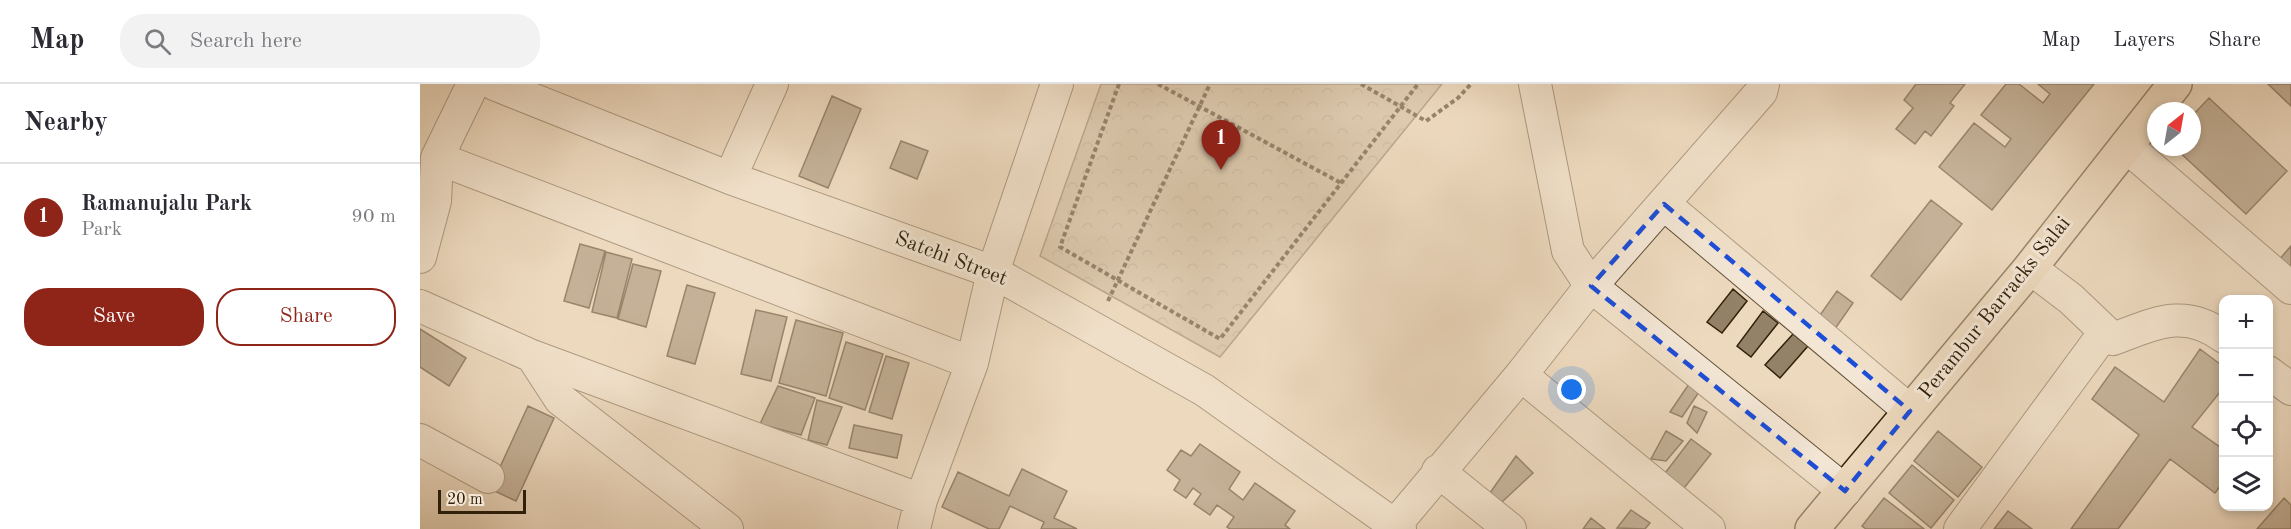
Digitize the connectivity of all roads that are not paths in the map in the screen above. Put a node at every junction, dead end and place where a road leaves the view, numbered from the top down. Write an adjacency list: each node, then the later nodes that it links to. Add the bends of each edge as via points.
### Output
1 (473, 84): 9 (street)
2 (494, 84): 10 (street, Satchi Street)
3 (772, 84): 10 (street)
4 (1057, 84): 15 (street)
5 (1535, 84): 16 (street, via 1568,251)
6 (1764, 84): 12 (street)
7 (2175, 84): 8 (main road, Perambur Barracks Salai)
8 (2126, 146): 14 (main road, Perambur Barracks Salai); 17 (street)
9 (437, 158): 11 (street); 22 (street)
10 (730, 178): 15 (street, Satchi Street)
11 (428, 199): 13 (street)
12 (1664, 204): 16 (street); 26 (street)
13 (420, 257)
14 (2030, 268): 19 (street, via 2071,299); 26 (main road, Perambur Barracks Salai)
15 (993, 272): 22 (street); 32 (street, Satchi Street, via 1204,390)
16 (1591, 286): 23 (street); 30 (street)
17 (2291, 288)
18 (420, 306): 21 (street)
19 (2105, 332): 20 (street, via 2113,339 2167,320 2189,320); 37 (street)
20 (2219, 334)
21 (532, 356): 31 (street); 33 (street, via 560,399)
22 (972, 363): 31 (street)
23 (1521, 375): 28 (street); 35 (street)
24 (2273, 376): 25 (street)
25 (2291, 389)
26 (1910, 411): 30 (main road, Perambur Barracks Salai)
27 (420, 440): 29 (street)
28 (1438, 471): 32 (street); 34 (street)
29 (488, 477)
30 (1845, 491): 36 (main road, Perambur Barracks Salai)
31 (917, 514)
32 (1398, 527)
33 (727, 529)
34 (1510, 529)
35 (1709, 529)
36 (1812, 529)
37 (1960, 529)

